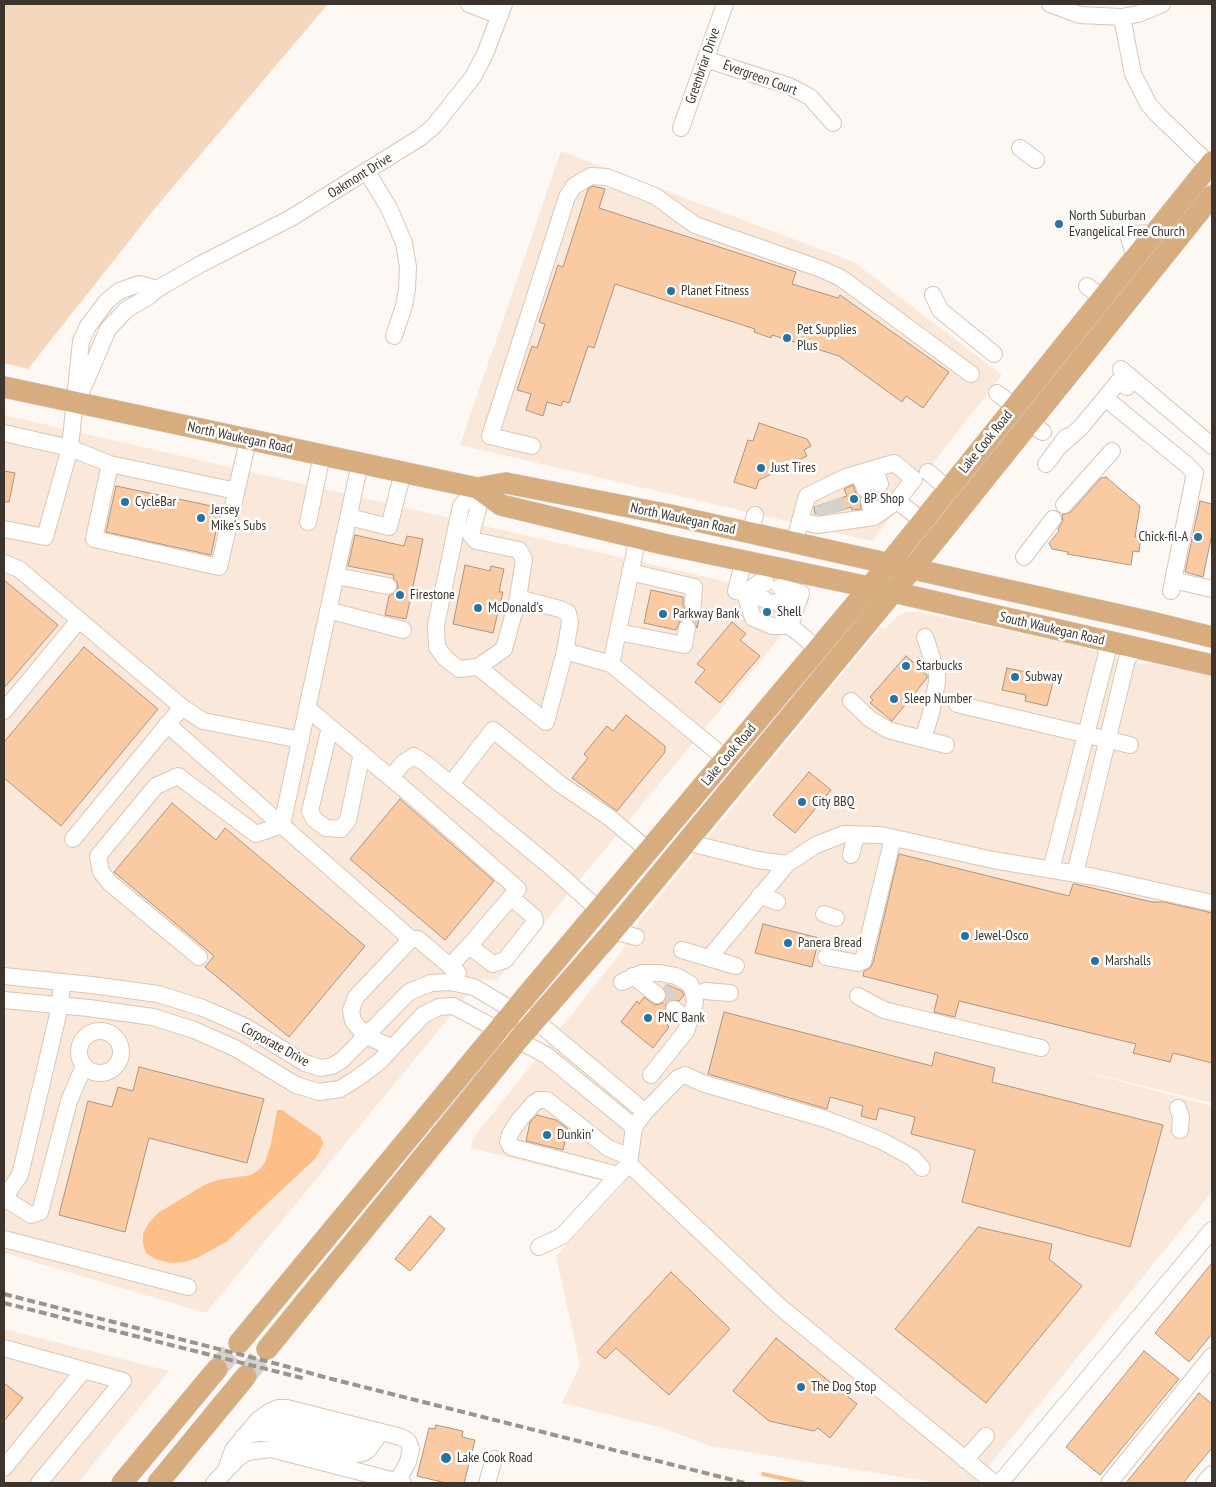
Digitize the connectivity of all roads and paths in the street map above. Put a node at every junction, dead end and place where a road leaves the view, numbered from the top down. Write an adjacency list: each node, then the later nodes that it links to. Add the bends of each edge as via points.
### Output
1 (469, 4): 5 (street)
2 (725, 4): 7 (street, Greenbriar Drive)
3 (1050, 4): 6 (street, via 1080,15)
4 (1162, 4): 6 (street)
5 (502, 10): 13 (street, Oakmont Drive, via 473,76 434,126)
6 (1122, 17): 12 (street, via 1133,74 1149,105)
7 (705, 59): 8 (street, Evergreen Court, via 810,96); 9 (street, Greenbriar Drive)
8 (833, 123)
9 (681, 128)
10 (1020, 148): 11 (street)
11 (1036, 160)
12 (1211, 164): 25 (main road, Lake Cook Road, via 1135,258 1094,292)
13 (367, 172): 16 (street, via 389,208 404,243 408,267 404,306); 24 (street, Oakmont Drive, via 292,218 157,289 139,284 119,291 106,302 81,341)
14 (1212, 196): 57 (main road, Lake Cook Road, via 1036,428)
15 (932, 295): 17 (street, via 940,310)
16 (394, 336)
17 (994, 354)
18 (1121, 369): 31 (street)
19 (971, 374): 28 (street, via 841,278 695,224 655,196 607,176 591,176 574,186 567,197 490,436)
20 (4, 387): 24 (main road, North Waukegan Road)
21 (1127, 387): 23 (street, via 1119,381)
22 (997, 393): 25 (street)
23 (1102, 402): 35 (street, via 1082,428 1060,446); 62 (street, via 1194,482 1172,585)
24 (76, 404): 27 (main road, North Waukegan Road); 29 (street, Oakmont Drive)
25 (1015, 407): 40 (main road, Lake Cook Road)
26 (4, 433): 29 (street)
27 (248, 440): 32 (main road, North Waukegan Road); 41 (street)
28 (532, 446)
29 (70, 448): 34 (street); 50 (street, Oakmont Drive, via 45,537)
30 (1112, 451): 43 (street)
31 (1212, 453)
32 (322, 455): 33 (main road, North Waukegan Road); 49 (street)
33 (360, 463): 37 (main road, North Waukegan Road); 45 (street)
34 (110, 464): 41 (street); 41 (street, via 94,539 219,567)
35 (1046, 464)
36 (867, 471): 42 (street); 42 (street, via 894,463 914,479); 44 (street, via 846,476)
37 (403, 472): 39 (main road, North Waukegan Road); 45 (street, via 389,527)
38 (928, 472): 40 (street)
39 (477, 488): 51 (main road, North Waukegan Road, via 501,505); 52 (main road, North Waukegan Road, via 506,483 670,515 752,524); 65 (street, via 478,509 471,535 476,540 519,550 524,559); 81 (street, via 461,506 436,625 437,647 445,658 459,669)
40 (948, 489): 48 (main road, Lake Cook Road)
41 (236, 491)
42 (879, 499): 44 (street); 48 (street)
43 (1064, 505)
44 (830, 506): 47 (street, via 817,525); 47 (street, via 807,496)
45 (349, 517): 59 (street)
46 (1053, 519): 53 (street)
47 (800, 521): 52 (street)
48 (923, 521): 56 (main road, Lake Cook Road)
49 (308, 522)
50 (4, 530)
51 (638, 538): 54 (main road, North Waukegan Road); 58 (street)
52 (794, 543): 56 (main road, North Waukegan Road)
53 (1024, 557)
54 (744, 560): 61 (main road, North Waukegan Road); 64 (street, via 736,591)
55 (4, 563): 68 (street, via 19,569)
56 (888, 564): 57 (main road, South Waukegan Road); 61 (main road, Lake Cook Road)
57 (912, 568): 63 (main road, Lake Cook Road); 74 (main road, South Waukegan Road)
58 (630, 572): 66 (street, via 694,586); 72 (street)
59 (336, 576): 60 (street); 67 (street)
60 (388, 586)
61 (868, 588): 63 (main road, South Waukegan Road); 76 (main road, Lake Cook Road)
62 (1212, 588)
63 (893, 592): 75 (main road, South Waukegan Road); 103 (main road, Lake Cook Road)
64 (745, 593): 69 (street, via 753,618 772,626); 69 (street, via 771,593 796,608)
65 (518, 598): 78 (street, via 568,613 570,622); 81 (street, via 504,649)
66 (693, 604)
67 (328, 610): 71 (street); 85 (street)
68 (80, 620): 84 (street); 86 (street)
69 (790, 626): 76 (street)
70 (687, 628): 72 (street, via 684,645)
71 (403, 630)
72 (618, 632): 79 (street)
73 (924, 637): 90 (street, via 937,682)
74 (1212, 637)
75 (1104, 641): 77 (main road, South Waukegan Road); 89 (street, via 1107,653)
76 (818, 648): 96 (main road, Lake Cook Road)
77 (1136, 648): 80 (main road, South Waukegan Road); 92 (street, via 1127,659)
78 (565, 651): 79 (street); 81 (street, via 546,722)
79 (611, 664): 96 (street)
80 (1212, 665)
81 (478, 667)
82 (851, 702): 90 (street, via 888,730)
83 (958, 704): 89 (street)
84 (182, 707): 87 (street); 91 (street, via 203,721)
85 (308, 708): 88 (street); 91 (street)
86 (4, 711)
87 (167, 724): 99 (street); 102 (street)
88 (330, 726): 95 (street); 95 (street, via 310,811 315,820 326,828 341,830 348,820)
89 (1086, 734): 92 (street); 107 (street)
90 (923, 739): 93 (street)
91 (301, 740): 99 (street)
92 (1107, 740): 94 (street); 108 (street)
93 (946, 745)
94 (1130, 745)
95 (362, 753): 97 (street)
96 (726, 758): 104 (main road, Lake Cook Road)
97 (391, 778): 98 (street, via 403,763 414,756); 110 (street, via 518,889)
98 (451, 784): 104 (street, via 493,730); 113 (street)
99 (282, 825): 116 (street); 119 (street, via 256,834 178,776 156,786 98,856 101,872 110,883)
100 (856, 835): 101 (street); 105 (street); 106 (street, via 844,834)
101 (892, 838): 107 (street); 120 (street, via 863,961 858,963)
102 (73, 840)
103 (686, 842): 106 (street); 114 (main road, Lake Cook Road)
104 (648, 850): 113 (main road, Lake Cook Road)
105 (851, 855)
106 (787, 864): 109 (street)
107 (1051, 870): 108 (street)
108 (1075, 874): 112 (street)
109 (760, 895): 111 (street); 121 (street)
110 (511, 897): 117 (street); 117 (street, via 534,917 535,922 505,960 493,964)
111 (777, 902)
112 (1212, 903)
113 (599, 910): 133 (main road, Lake Cook Road)
114 (612, 931): 115 (street); 134 (main road, Lake Cook Road)
115 (636, 937)
116 (411, 939): 122 (street, via 418,939); 136 (street, via 356,996 351,1010 353,1021)
117 (469, 946): 122 (street)
118 (682, 950): 121 (street)
119 (199, 957)
120 (826, 957)
121 (709, 958): 123 (street)
122 (450, 966): 126 (street)
123 (736, 966)
124 (4, 976): 125 (street, Corporate Drive)
125 (62, 982): 132 (street); 136 (street, Corporate Drive, via 158,994 203,1008 246,1028 305,1063 321,1068 342,1060)
126 (474, 987): 133 (street, Corporate Drive); 136 (street, Corporate Drive, via 450,982 431,983 409,992)
127 (662, 990): 143 (street, via 637,976 676,976 690,984 695,1003 685,1009 686,1032)
128 (705, 991): 129 (street)
129 (730, 994)
130 (858, 996): 141 (street, via 884,1010)
131 (4, 1000): 132 (street, Corporate Drive)
132 (60, 1006): 137 (street); 140 (street, Corporate Drive, via 153,1018 194,1030 235,1048 296,1085 319,1092 340,1089 378,1062)
133 (514, 1011): 134 (street, Corporate Drive); 135 (main road, Lake Cook Road)
134 (536, 1021): 138 (main road, Lake Cook Road); 144 (street, Corporate Drive)
135 (498, 1030): 138 (street, Corporate Drive); 140 (street, Corporate Drive, via 453,1006 439,1007 423,1015); 153 (main road, Lake Cook Road)
136 (366, 1036): 140 (street)
137 (52, 1040): 139 (street); 148 (street, via 20,1174)
138 (518, 1040): 145 (street, Corporate Drive, via 546,1055); 155 (main road, Lake Cook Road)
139 (80, 1046): 142 (street, via 80,1060); 142 (street, via 88,1035 100,1031 113,1036 120,1047 119,1060 110,1070 96,1073)
140 (392, 1047)
141 (1041, 1048)
142 (84, 1066): 148 (street, via 69,1101 40,1212 32,1215)
143 (651, 1075)
144 (645, 1112): 145 (street); 147 (street, via 678,1078 685,1075 702,1084 849,1128 882,1141 913,1158)
145 (634, 1127): 146 (street)
146 (626, 1165): 146 (street, via 547,1100 539,1100 527,1111 513,1128 508,1142 511,1147); 151 (street, via 562,1236); 164 (street, via 779,1306)
147 (922, 1168)
148 (4, 1197)
149 (1212, 1230): 175 (street)
150 (4, 1239): 152 (street)
151 (539, 1247)
152 (188, 1287)
153 (239, 1343)
154 (4, 1348): 158 (street)
155 (268, 1349)
156 (1212, 1356): 176 (street)
157 (217, 1369): 170 (main road)
158 (84, 1370): 165 (street); 169 (street, via 123,1381)
159 (246, 1376): 171 (main road)
160 (986, 1436): 164 (street)
161 (243, 1437): 162 (street, via 270,1433 353,1455 363,1453); 162 (street, via 269,1412 287,1408); 166 (street, via 233,1450)
162 (377, 1438): 168 (street, via 400,1437 408,1441 411,1449)
163 (494, 1459): 173 (street)
164 (965, 1460): 174 (street)
165 (4, 1468)
166 (226, 1470): 168 (street, via 247,1452 271,1448); 172 (street)
167 (1212, 1474): 177 (street)
168 (400, 1482)
169 (39, 1483)
170 (122, 1483)
171 (158, 1483)
172 (214, 1483)
173 (487, 1483)
174 (994, 1483)
175 (1000, 1483)
176 (1110, 1483)
177 (1204, 1483)

